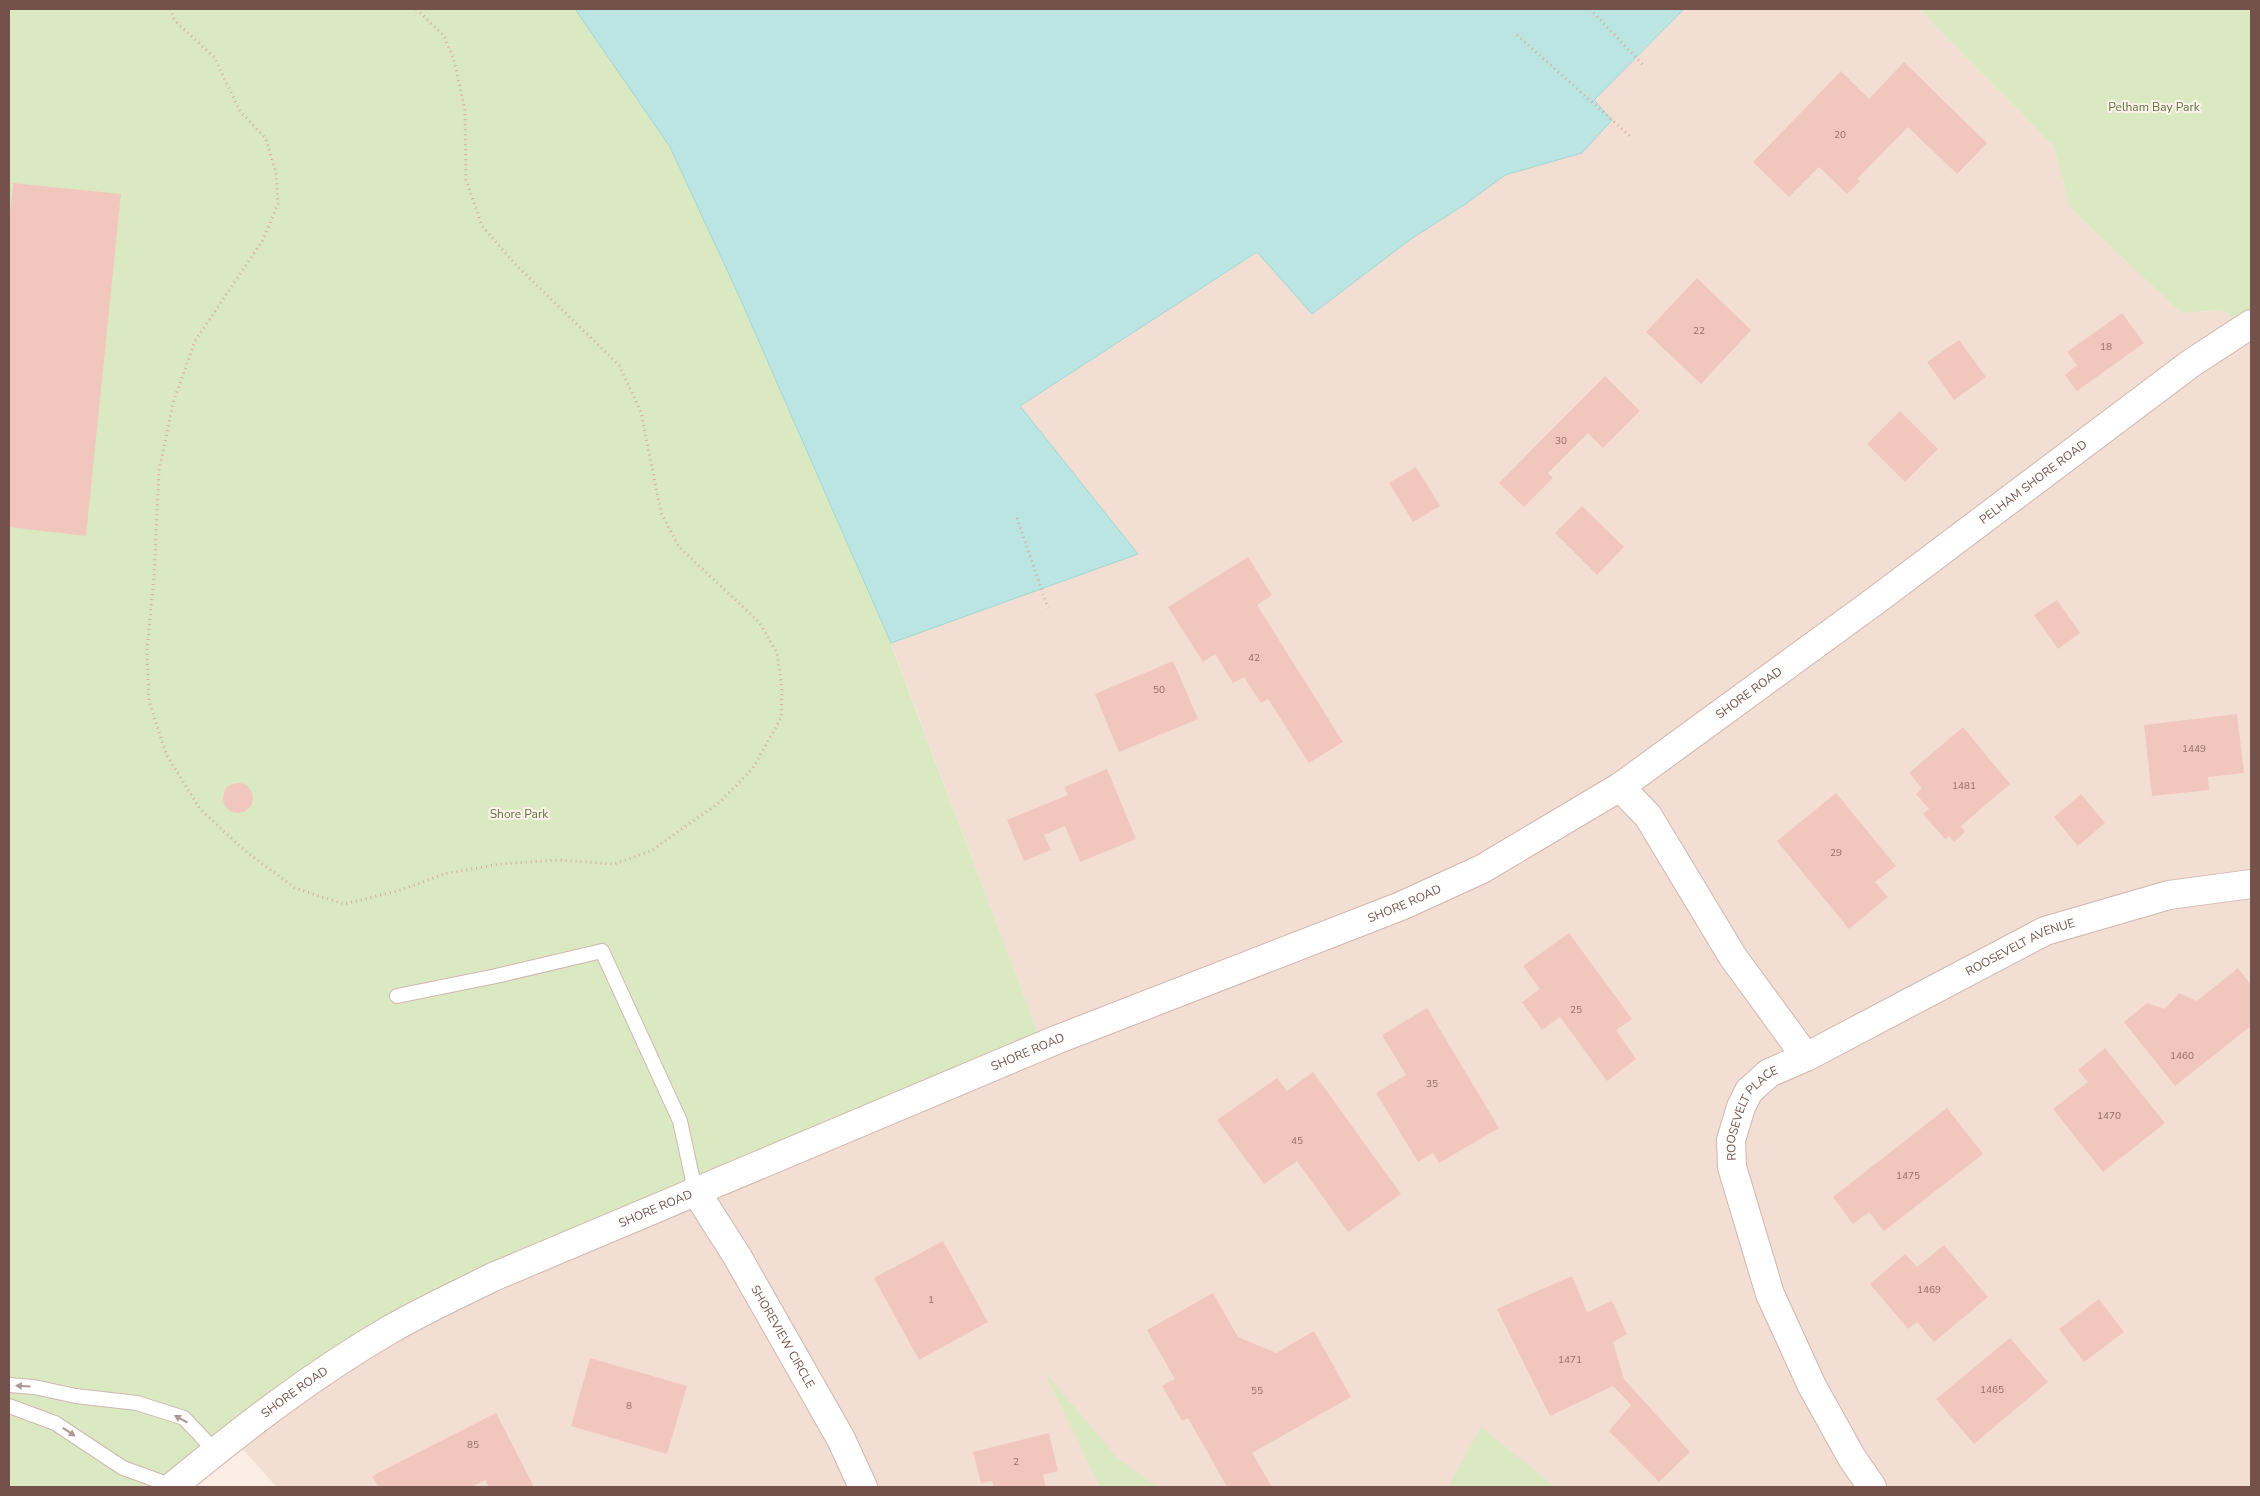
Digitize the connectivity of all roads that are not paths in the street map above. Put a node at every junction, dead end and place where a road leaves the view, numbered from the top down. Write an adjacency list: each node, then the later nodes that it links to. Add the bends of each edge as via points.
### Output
1 (2251, 324): 2 (main road, PELHAM SHORE ROAD, via 2190,364)
2 (1875, 601): 3 (main road, SHORE ROAD)
3 (1620, 787): 6 (main road, via 1648,816 1734,957); 7 (main road, SHORE ROAD, via 1482,869 1401,906 1056,1040)
4 (2251, 884): 6 (main road, ROOSEVELT AVENUE, via 2169,895 2045,931)
5 (397, 996): 7 (lane, via 602,951 680,1121)
6 (1806, 1057): 13 (main road, ROOSEVELT PLACE, via 1770,1073 1749,1092 1731,1140 1732,1167 1770,1294 1812,1386)
7 (695, 1190): 10 (main road, SHORE ROAD, via 493,1277 392,1329 295,1392); 12 (main road, SHOREVIEW CIRCLE, via 841,1439)
8 (9, 1385): 10 (lane, one-way to 8, via 184,1418 137,1403)
9 (9, 1406): 11 (lane, one-way to 11, via 55,1423 122,1468)
10 (216, 1452): 11 (main road, SHORE ROAD)
11 (172, 1487)
12 (863, 1487)
13 (1872, 1487)

